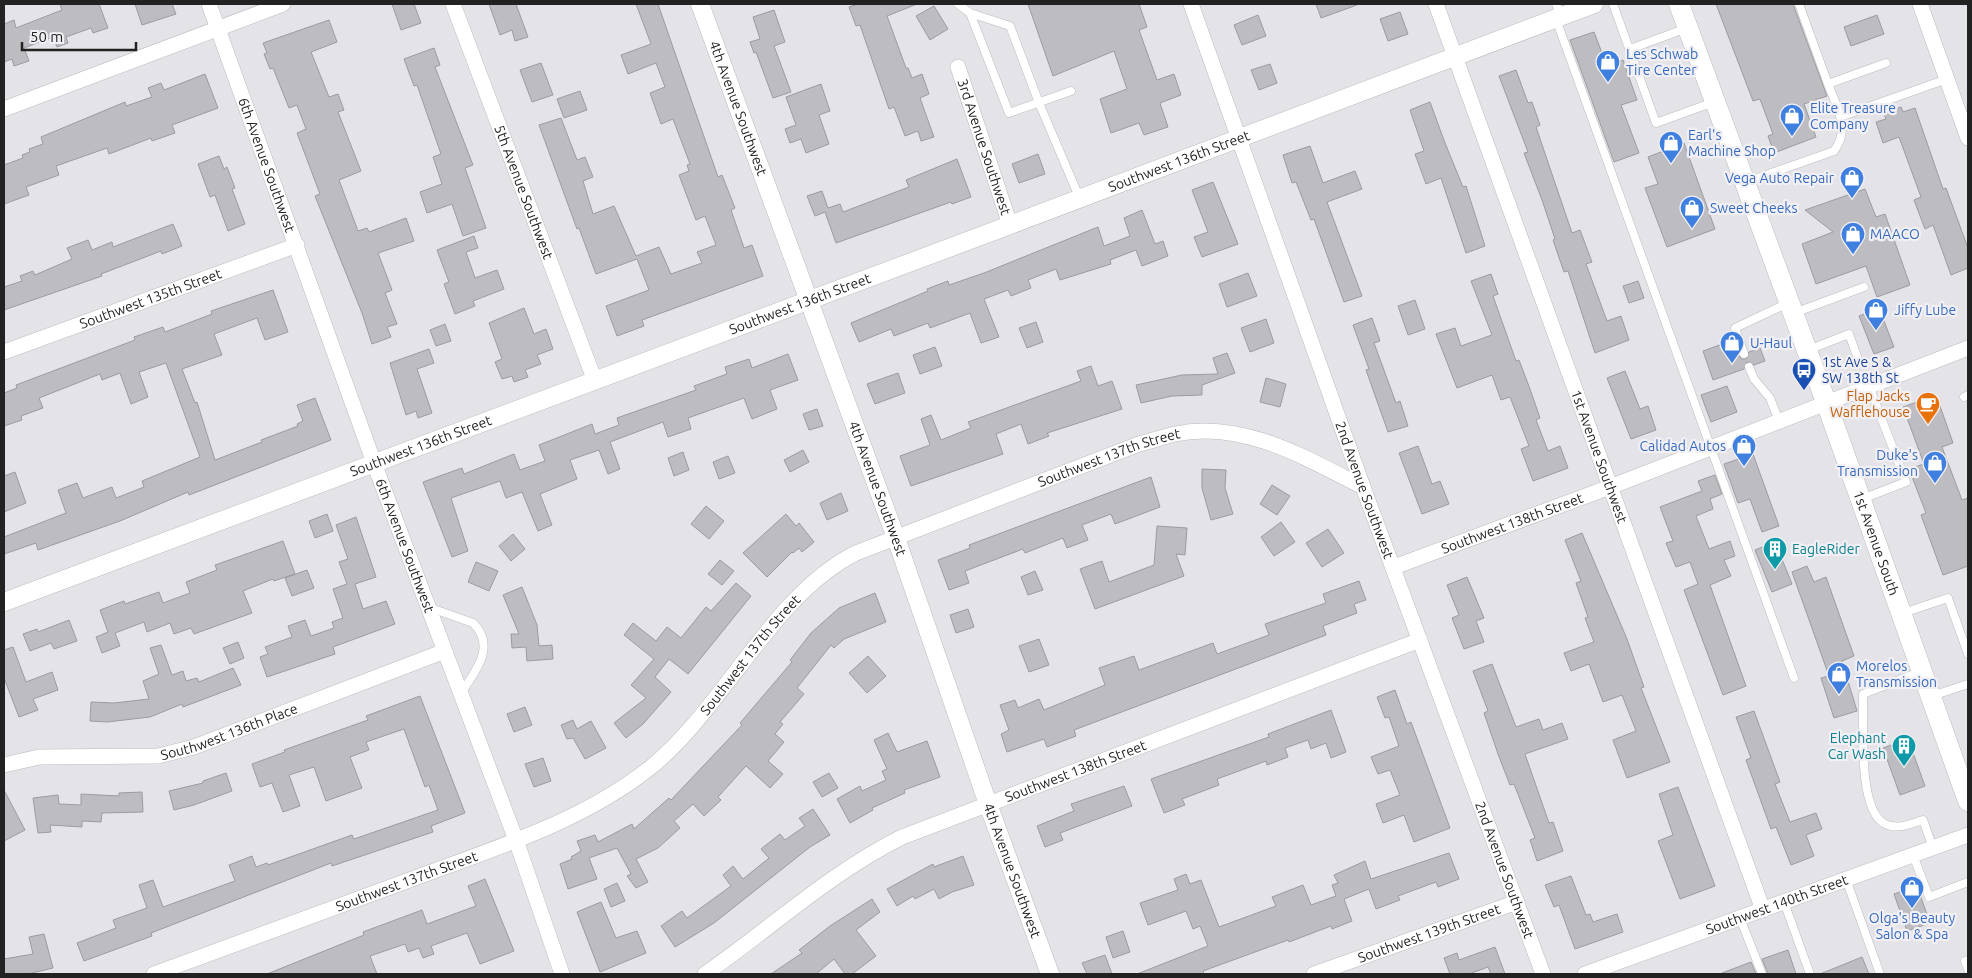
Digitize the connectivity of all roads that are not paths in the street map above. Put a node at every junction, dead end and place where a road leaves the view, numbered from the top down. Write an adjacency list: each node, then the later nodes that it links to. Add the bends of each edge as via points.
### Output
1 (209, 4): 15 (street, 6th Avenue Southwest)
2 (282, 4): 15 (street)
3 (453, 4): 43 (street, 5th Avenue Southwest)
4 (700, 4): 35 (street, 4th Avenue Southwest)
5 (958, 4): 13 (lane)
6 (1191, 4): 29 (street, 2nd Avenue Southwest)
7 (1436, 4): 18 (street, 1st Avenue Southwest)
8 (1594, 4): 14 (street, Southwest 136th Street)
9 (1614, 4): 17 (lane)
10 (1679, 4): 16 (main road, 1st Avenue South)
11 (1799, 4): 22 (lane)
12 (1920, 4): 21 (street)
13 (970, 13): 25 (lane, via 1010,26); 25 (lane, via 1009,113)
14 (1558, 13): 18 (street, Southwest 136th Street); 47 (lane)
15 (218, 28): 26 (street); 33 (street, 6th Avenue Southwest)
16 (1688, 28): 17 (lane); 24 (main road, 1st Avenue South)
17 (1630, 49): 24 (lane, via 1656,123)
18 (1456, 57): 29 (street, Southwest 136th Street); 50 (street, 1st Avenue Southwest)
19 (1886, 63): 22 (lane)
20 (958, 67): 32 (street, 3rd Avenue Southwest)
21 (1947, 79): 27 (lane); 28 (street)
22 (1828, 84): 27 (lane)
23 (1071, 91): 25 (lane)
24 (1714, 102): 30 (main road, 1st Avenue South)
25 (1039, 103): 31 (lane)
26 (4, 109)
27 (1840, 117): 30 (lane, via 1842,140 1834,150)
28 (1968, 138)
29 (1239, 139): 31 (street, Southwest 136th Street); 49 (street, 2nd Avenue Southwest)
30 (1744, 182): 36 (main road, 1st Avenue South)
31 (1080, 199): 32 (street, Southwest 136th Street)
32 (1010, 226): 35 (street, Southwest 136th Street)
33 (297, 245): 39 (street, Southwest 135th Street); 48 (street, 6th Avenue Southwest)
34 (1864, 287): 36 (lane)
35 (809, 301): 43 (street, Southwest 136th Street); 52 (street, 4th Avenue Southwest)
36 (1790, 308): 38 (main road, 1st Avenue South); 40 (lane, via 1735,328)
37 (1968, 348): 44 (street, Southwest 138th Street)
38 (1806, 351): 41 (lane, via 1849,334); 45 (main road, 1st Avenue South)
39 (4, 352)
40 (1744, 354)
41 (1857, 356)
42 (1749, 367): 46 (lane, via 1754,379 1770,398)
43 (595, 381): 48 (street, Southwest 136th Street)
44 (1869, 386): 45 (street, Southwest 138th Street); 51 (lane, via 1906,482)
45 (1826, 402): 46 (street, Southwest 138th Street); 51 (main road, 1st Avenue South)
46 (1778, 421): 47 (street, Southwest 138th Street)
47 (1710, 448): 50 (street, Southwest 138th Street); 61 (lane)
48 (374, 463): 54 (street, Southwest 136th Street); 55 (street, 6th Avenue Southwest)
49 (1363, 487): 52 (street, Southwest 137th Street, via 1265,440 1220,432 1177,434 1139,444); 53 (street, 2nd Avenue Southwest)
50 (1610, 487): 53 (street, Southwest 138th Street); 76 (street, 1st Avenue Southwest)
51 (1861, 499): 56 (main road, 1st Avenue South)
52 (896, 538): 67 (street, 4th Avenue Southwest); 69 (street, Southwest 137th Street, via 856,552 822,574 792,604 693,724 652,766 589,808)
53 (1394, 567): 57 (street, 2nd Avenue Southwest)
54 (4, 602)
55 (428, 607): 58 (street, 6th Avenue Southwest); 63 (lane, via 473,623 483,638 482,659)
56 (1901, 614): 59 (lane, via 1948,598); 60 (main road, 1st Avenue South)
57 (1420, 640): 67 (street, Southwest 138th Street); 74 (street, 2nd Avenue Southwest)
58 (445, 651): 63 (street, 6th Avenue Southwest); 65 (street, Southwest 136th Place, via 194,747 158,756 39,757)
59 (1968, 654)
60 (1922, 671): 64 (main road, 1st Avenue South); 70 (lane, via 1863,694 1866,788 1876,819 1887,826 1902,827 1923,820)
61 (1794, 678)
62 (1968, 684): 64 (lane)
63 (460, 693): 69 (street, 6th Avenue Southwest)
64 (1931, 697): 66 (main road, 1st Avenue South)
65 (4, 765)
66 (1968, 801)
67 (988, 804): 80 (street, Southwest 138th Street, via 874,851 838,874); 81 (street, 4th Avenue Southwest)
68 (1968, 835): 70 (street, Southwest 140th Street)
69 (516, 840): 78 (street, Southwest 137th Street); 79 (street, 6th Avenue Southwest)
70 (1933, 848): 71 (street, Southwest 140th Street)
71 (1913, 855): 72 (street, Southwest 140th Street); 73 (lane, via 1929,897)
72 (1846, 880): 75 (street, Southwest 140th Street); 87 (lane)
73 (1968, 882)
74 (1517, 902): 82 (street, Southwest 139th Street); 83 (street, 2nd Avenue Southwest)
75 (1784, 902): 76 (street, Southwest 140th Street); 86 (lane)
76 (1763, 910): 77 (street, Southwest 140th Street)
77 (1740, 918): 84 (street, Southwest 140th Street); 85 (lane)
78 (154, 974)
79 (562, 974)
80 (705, 974)
81 (1050, 974)
82 (1314, 974)
83 (1543, 974)
84 (1585, 974)
85 (1762, 974)
86 (1810, 974)
87 (1880, 974)

